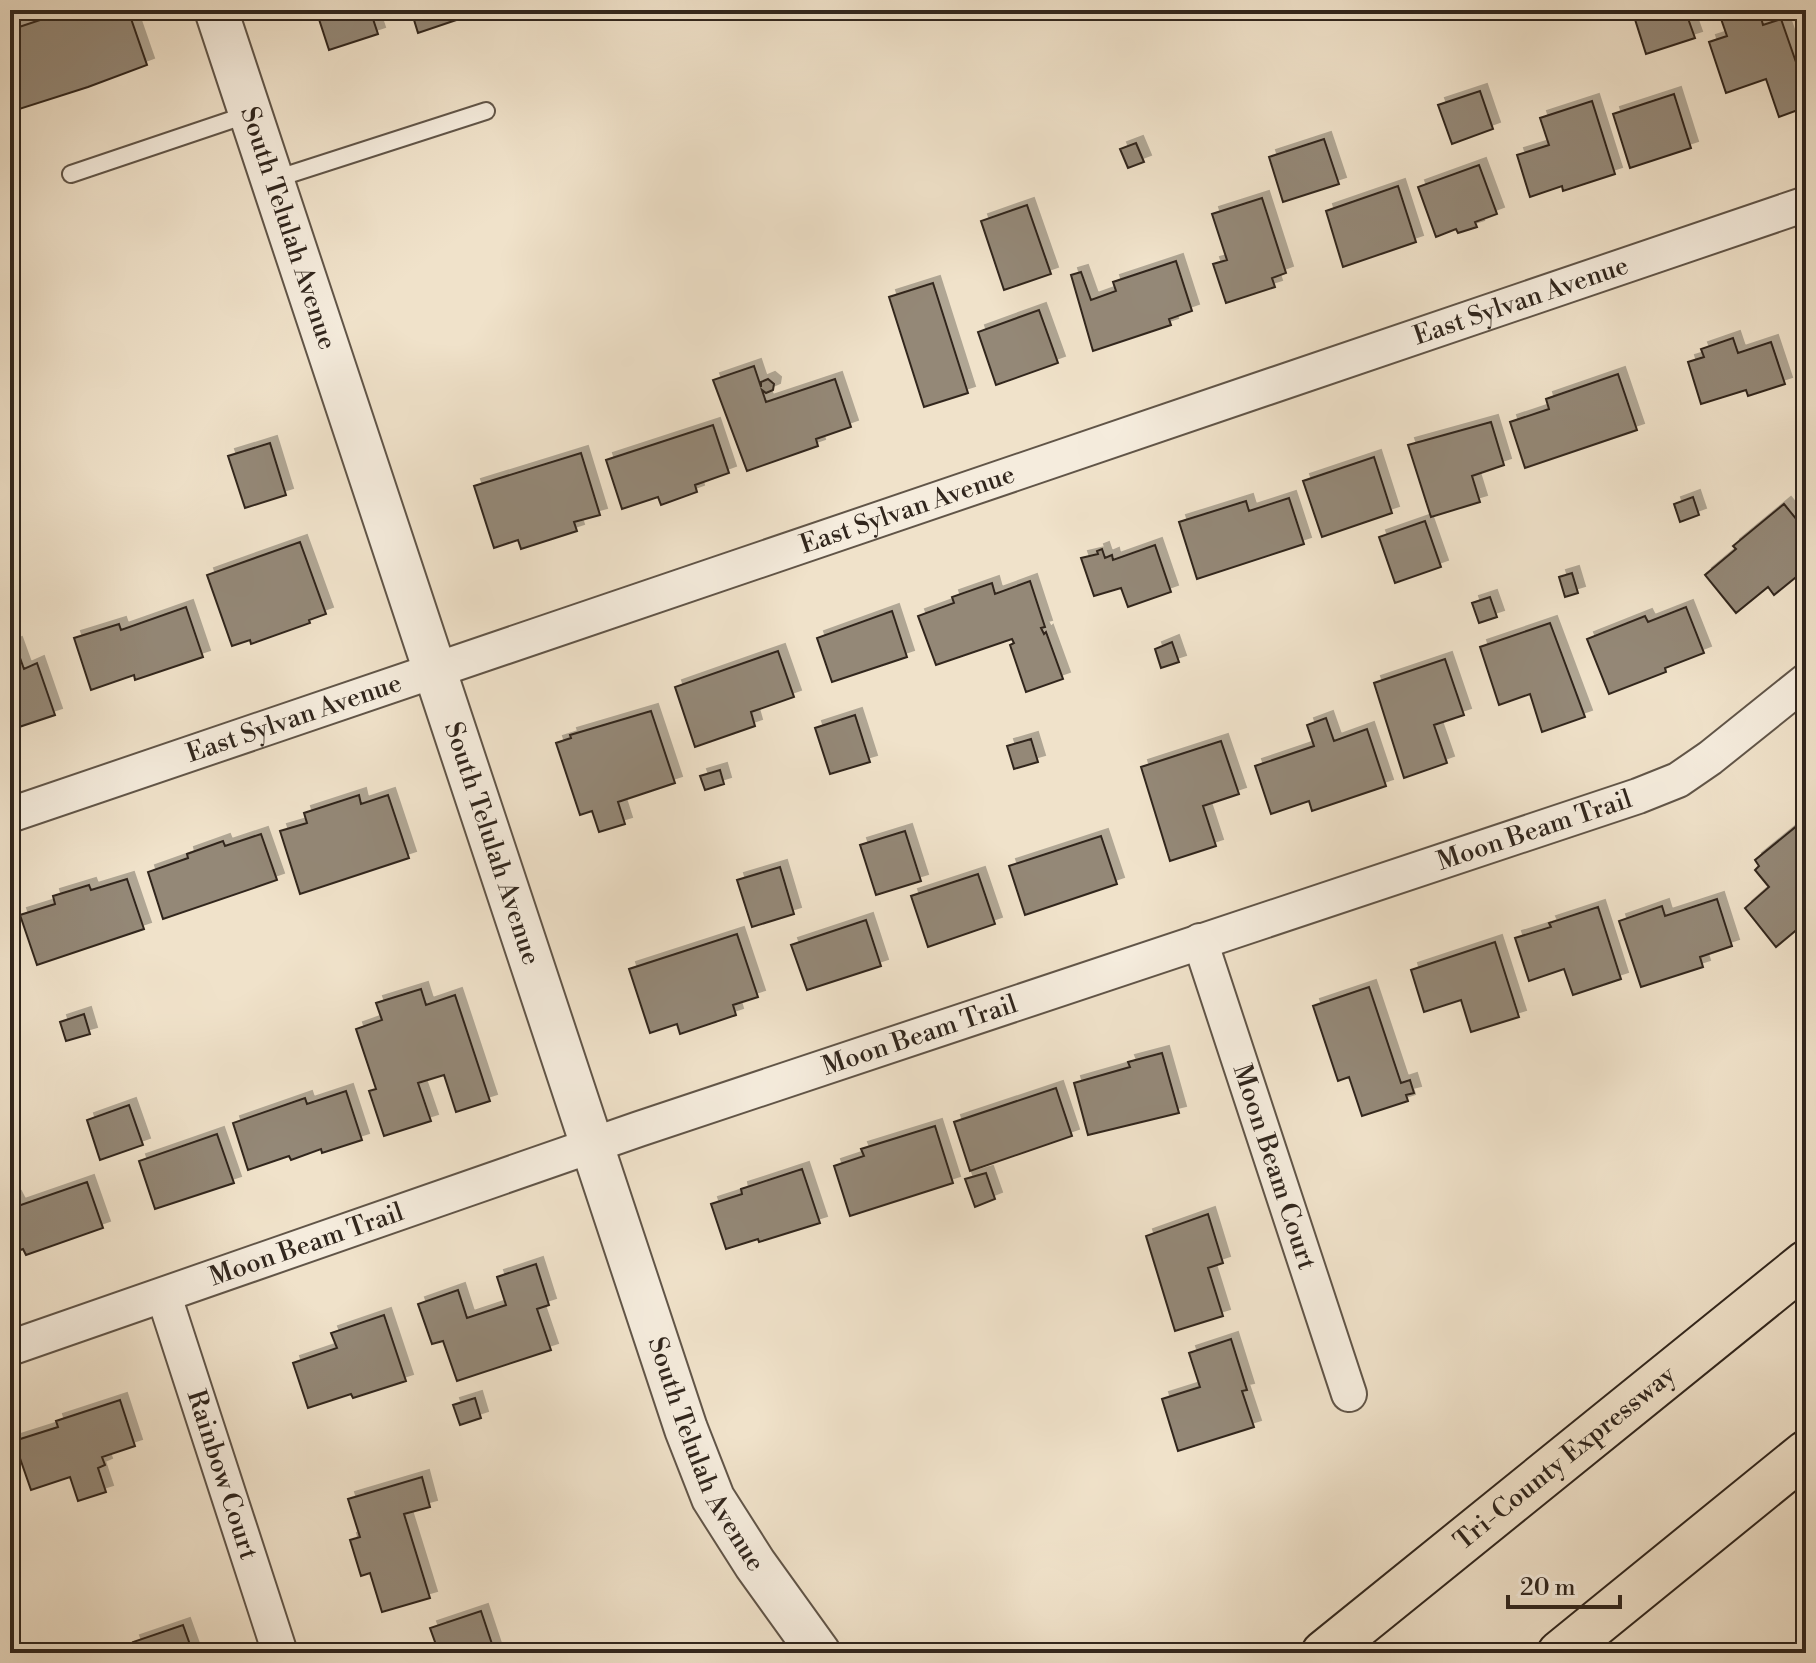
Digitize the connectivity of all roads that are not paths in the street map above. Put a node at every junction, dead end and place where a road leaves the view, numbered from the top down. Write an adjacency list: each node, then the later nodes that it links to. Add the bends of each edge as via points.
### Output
1 (216, 10): 3 (street, South Telulah Avenue)
2 (486, 111): 5 (lane)
3 (249, 114): 4 (lane); 5 (street, South Telulah Avenue)
4 (71, 174)
5 (270, 180): 7 (street, South Telulah Avenue)
6 (1806, 204): 7 (street, East Sylvan Avenue)
7 (436, 672): 9 (street, East Sylvan Avenue); 11 (street, South Telulah Avenue)
8 (1806, 681): 10 (street, Moon Beam Trail, via 1678,780)
9 (10, 815)
10 (1200, 941): 11 (street, Moon Beam Trail); 15 (street, Moon Beam Court)
11 (591, 1148): 13 (street, Moon Beam Trail); 18 (street, South Telulah Avenue, via 713,1498)
12 (1806, 1263): 19 (highway, Tri-County Expressway)
13 (164, 1296): 14 (street, Moon Beam Trail); 17 (street, Rainbow Court)
14 (10, 1348)
15 (1349, 1394)
16 (1806, 1453): 20 (highway)
17 (280, 1653)
18 (819, 1653)
19 (1324, 1653)
20 (1560, 1653)

